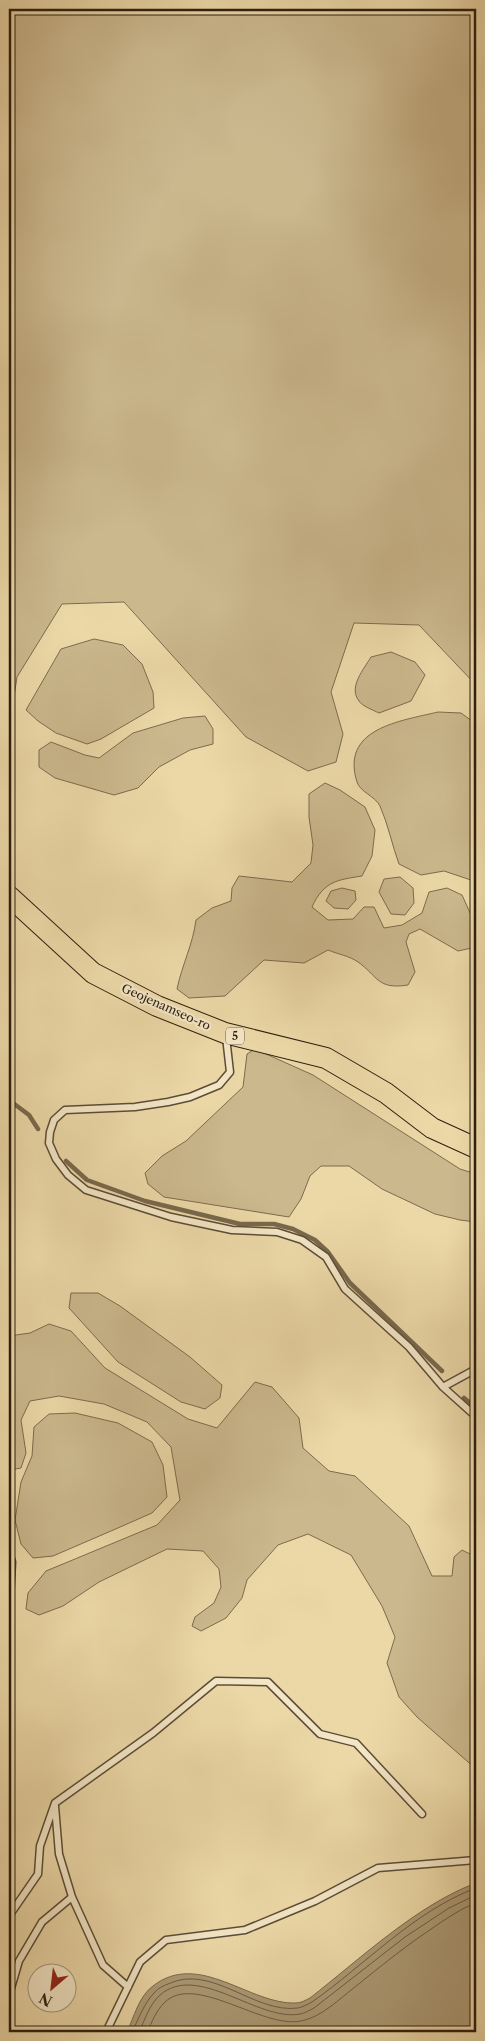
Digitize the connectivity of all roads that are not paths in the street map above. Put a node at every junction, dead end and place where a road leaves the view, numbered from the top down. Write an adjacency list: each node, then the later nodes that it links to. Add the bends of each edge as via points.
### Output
1 (9, 896): 2 (main road, Geojenamseo-ro / 5, via 93,973 157,1006)
2 (226, 1033): 3 (main road, Geojenamseo-ro / 5, via 326,1058 386,1093 432,1128); 5 (lane, via 230,1072 219,1085 168,1102 66,1110 54,1120 50,1132 49,1143 56,1158 68,1175 86,1190 180,1219 232,1230 277,1232 302,1240 326,1257 345,1289 409,1347)
3 (476, 1148)
4 (476, 1369): 5 (lane)
5 (444, 1387): 6 (lane)
6 (472, 1413)
7 (9, 1552): 8 (lane, via 12,1562)
8 (10, 1599)
9 (55, 1803): 10 (lane, via 153,1733 216,1681 268,1682 320,1734 356,1743); 12 (lane, via 59,1854); 13 (lane, via 40,1846 38,1874)
10 (422, 1814)
11 (476, 1860): 14 (lane, via 378,1868 315,1901 245,1930 166,1940 140,1962)
12 (72, 1897): 14 (lane, via 102,1965); 15 (lane, via 42,1922 19,1961)
13 (9, 1916)
14 (128, 1987): 16 (lane)
15 (9, 1995)
16 (106, 2032)

